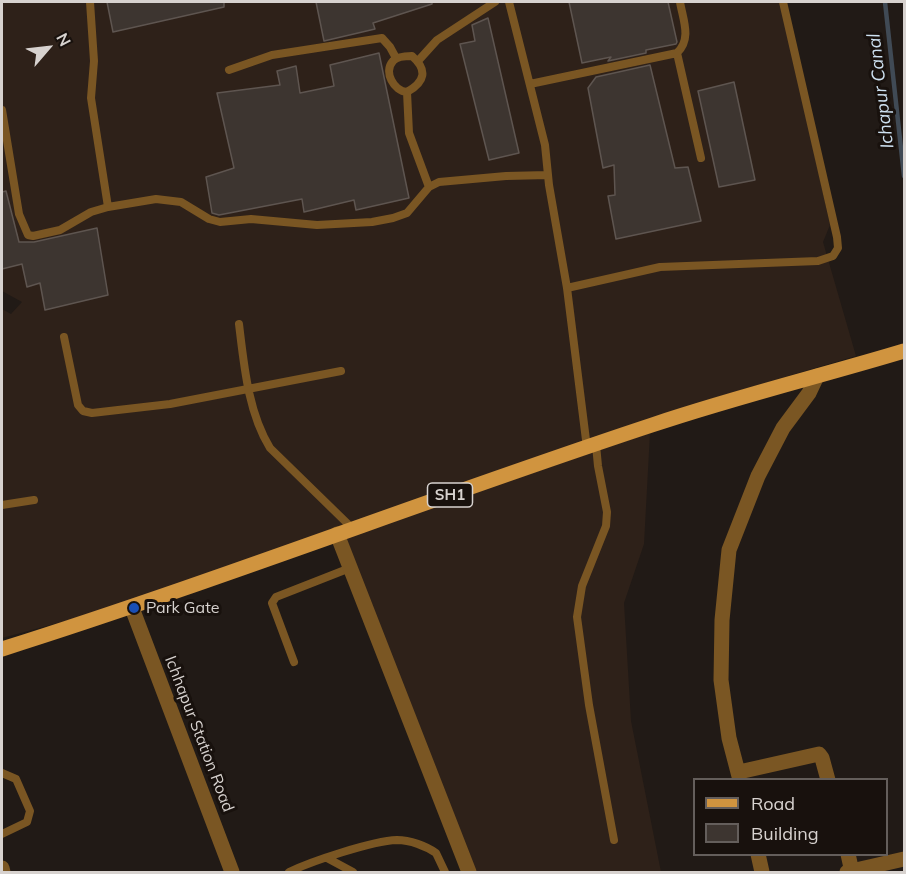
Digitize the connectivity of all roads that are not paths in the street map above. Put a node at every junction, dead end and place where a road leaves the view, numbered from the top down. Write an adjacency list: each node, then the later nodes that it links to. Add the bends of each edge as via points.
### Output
1 (90, 2): 16 (lane, via 94,61 91,98)
2 (495, 2): 8 (lane, via 437,40)
3 (509, 2): 10 (lane)
4 (680, 2): 6 (lane, via 686,38)
5 (783, 2): 17 (lane, via 837,237 838,248 833,255 818,261 660,267)
6 (677, 53): 10 (lane); 13 (lane)
7 (396, 58): 8 (lane, via 412,56); 9 (lane, via 382,38 272,55); 11 (lane, via 390,78 393,85)
8 (418, 61): 11 (lane, via 422,80)
9 (229, 70)
10 (530, 84): 14 (lane, via 545,145)
11 (407, 92): 15 (lane, via 409,133)
12 (2, 110): 16 (lane, via 19,214 28,235 60,230)
13 (701, 158)
14 (548, 176): 15 (lane, via 447,180); 17 (lane)
15 (429, 187): 16 (lane, via 407,213 372,222 220,222 181,202 156,199)
16 (108, 207)
17 (567, 288): 24 (lane)
18 (239, 324): 23 (lane)
19 (64, 337): 23 (lane, via 78,405 83,411 170,404)
20 (904, 351): 22 (main road, SH1)
21 (341, 371): 23 (lane)
22 (817, 376): 24 (main road, SH1); 34 (street, via 758,476 729,550 721,680 729,738)
23 (249, 389): 27 (lane, via 261,433 270,448)
24 (591, 446): 27 (main road, SH1); 37 (lane, via 607,512 606,526 585,578 578,617 589,705)
25 (34, 500): 26 (lane)
26 (2, 505)
27 (352, 528): 28 (main road, SH1)
28 (337, 534): 29 (street); 30 (main road, SH1)
29 (350, 568): 32 (lane, via 276,597 272,603); 49 (street)
30 (132, 608): 31 (main road, SH1); 45 (street, Ichhapur Station Road)
31 (2, 649)
32 (294, 662)
33 (2, 772): 36 (lane, via 16,779 30,812 27,822)
34 (740, 776): 35 (street, via 819,754)
35 (827, 778)
36 (2, 834)
37 (614, 840)
38 (758, 856): 50 (street)
39 (848, 856): 43 (street)
40 (327, 858): 46 (lane); 47 (lane); 48 (lane, via 370,845 409,841 436,853)
41 (904, 859): 43 (street)
42 (2, 868): 44 (street)
43 (850, 872)
44 (3, 873)
45 (232, 873)
46 (289, 873)
47 (353, 873)
48 (445, 873)
49 (469, 873)
50 (762, 873)

